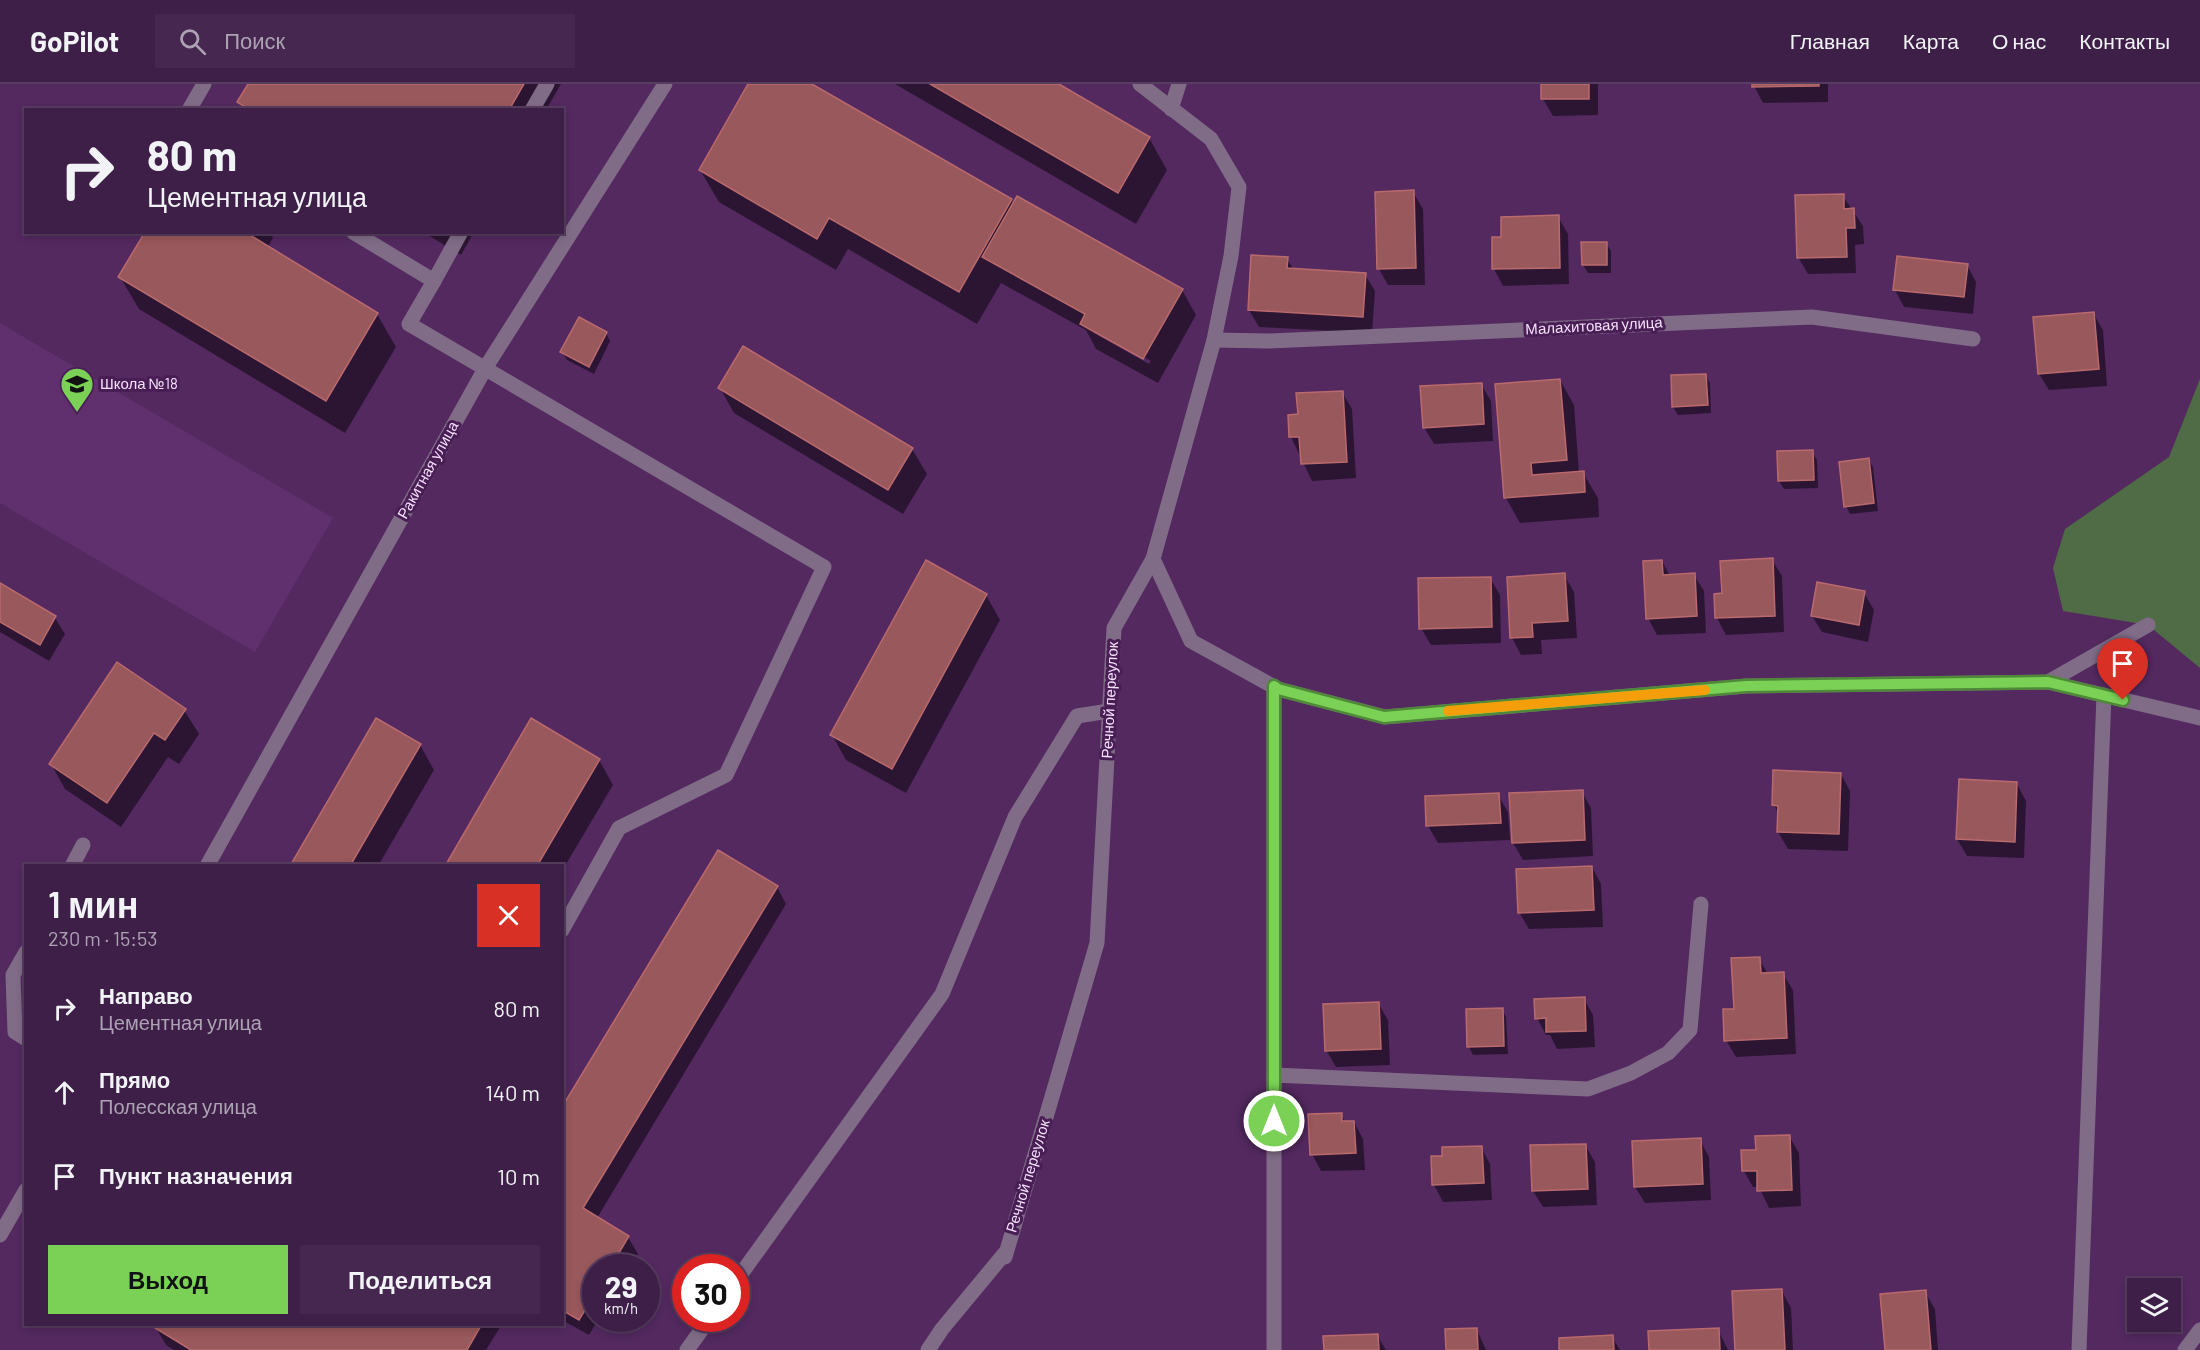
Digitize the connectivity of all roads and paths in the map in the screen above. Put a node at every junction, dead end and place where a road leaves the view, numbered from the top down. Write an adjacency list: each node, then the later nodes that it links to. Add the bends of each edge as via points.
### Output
1 (204, 84): 6 (street)
2 (547, 84): 7 (street)
3 (665, 84): 14 (street, Ракитная улица)
4 (1140, 84): 8 (street, Речной переулок)
5 (1179, 84): 8 (street)
6 (190, 108)
7 (533, 108)
8 (1171, 109): 13 (street, Речной переулок, via 1211,139 1239,187 1231,256)
9 (355, 234): 11 (street)
10 (460, 234): 11 (street)
11 (434, 281): 14 (street, via 410,324)
12 (1973, 339): 13 (street, Малахитовая улица, via 1812,316 1269,341)
13 (1214, 340): 15 (street, Речной переулок)
14 (486, 367): 24 (street, Ракитная улица); 26 (street, via 824,567 726,775 619,828)
15 (1153, 559): 18 (street, via 1191,640); 20 (street, Речной переулок, via 1114,628)
16 (2148, 625): 17 (street)
17 (2048, 682): 18 (street, via 1746,686 1384,717); 19 (street)
18 (1274, 686): 29 (street)
19 (2104, 695): 21 (street); 38 (street)
20 (1109, 711): 32 (street, via 1077,716 1015,817 942,994); 36 (street, Речной переулок, via 1097,943 1005,1255)
21 (2200, 718)
22 (83, 845): 23 (street)
23 (73, 864)
24 (208, 864)
25 (1701, 904): 29 (street, via 1690,1030 1668,1053 1630,1073 1588,1089)
26 (564, 926)
27 (24, 956): 28 (street, via 13,975 15,1032)
28 (24, 1038)
29 (1274, 1075): 37 (street)
30 (24, 1193): 31 (street)
31 (0, 1235)
32 (750, 1261)
33 (2200, 1330): 39 (street)
34 (700, 1332): 35 (street)
35 (687, 1350)
36 (928, 1350)
37 (1274, 1350)
38 (2079, 1350)
39 (2185, 1350)

